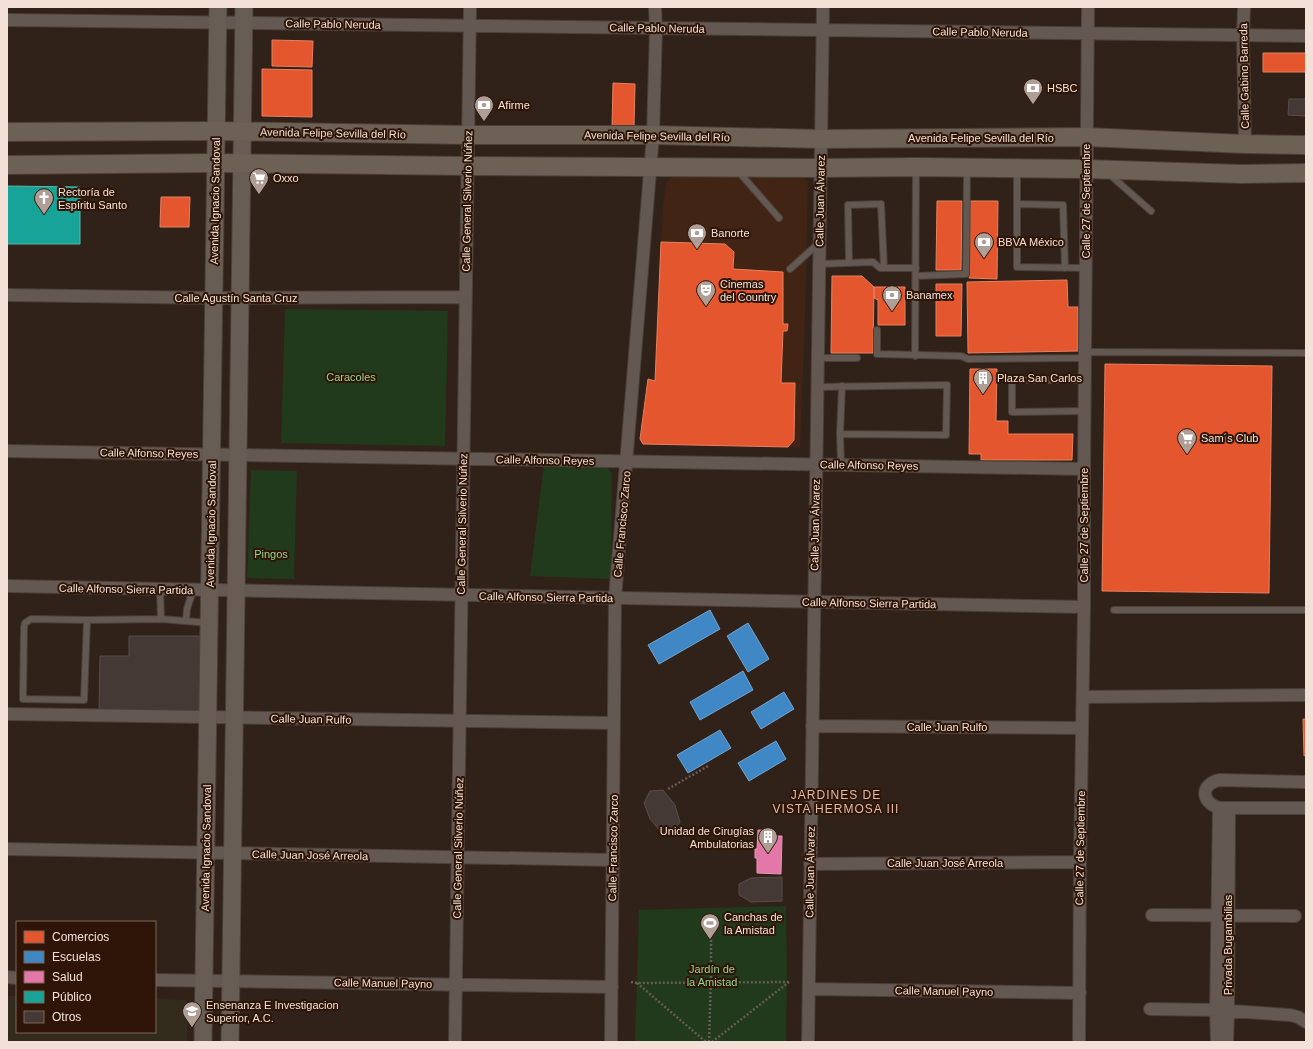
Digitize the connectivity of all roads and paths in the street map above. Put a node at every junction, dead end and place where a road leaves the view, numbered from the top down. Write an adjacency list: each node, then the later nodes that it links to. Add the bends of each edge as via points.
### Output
1 (470, 7): 9 (street, Calle General Silverio Núñez)
2 (655, 7): 10 (street, Calle Francisco Zarco)
3 (822, 7): 11 (street, Calle Juan Álvarez)
4 (1088, 7): 12 (street, Calle 27 de Septiembre)
5 (1244, 7): 13 (street, Calle Gabino Barreda)
6 (218, 15): 7 (street, Calle Pablo Neruda); 8 (street, Calle Pablo Neruda); 15 (main road, Avenida Ignacio Sandoval)
7 (244, 15): 9 (street, Calle Pablo Neruda); 17 (main road)
8 (7, 20)
9 (470, 26): 10 (street, Calle Pablo Neruda); 18 (street, Calle General Silverio Núñez)
10 (656, 28): 11 (street, Calle Pablo Neruda); 19 (street, Calle Francisco Zarco)
11 (822, 30): 12 (street, Calle Pablo Neruda); 21 (street, Calle Juan Álvarez)
12 (1087, 34): 13 (street, Calle Pablo Neruda); 20 (street, Calle 27 de Septiembre)
13 (1243, 36): 14 (street, Calle Pablo Neruda); 22 (street, Calle Gabino Barreda)
14 (1306, 36)
15 (216, 131): 16 (main road, Avenida Felipe Sevilla del Río); 17 (main road, Avenida Felipe Sevilla del Río); 24 (main road, Avenida Ignacio Sandoval)
16 (7, 132)
17 (242, 132): 18 (main road, Avenida Felipe Sevilla del Río); 25 (main road)
18 (468, 135): 19 (main road, Avenida Felipe Sevilla del Río); 27 (street, Calle General Silverio Núñez)
19 (652, 135): 21 (main road, Avenida Felipe Sevilla del Río); 28 (street, Calle Francisco Zarco)
20 (1086, 137): 21 (main road, Avenida Felipe Sevilla del Río); 22 (main road, Avenida Felipe Sevilla del Río); 34 (street, Calle 27 de Septiembre)
21 (821, 139): 32 (street, Calle Juan Álvarez)
22 (1245, 144): 23 (main road, Avenida Felipe Sevilla del Río)
23 (1306, 145)
24 (216, 163): 25 (main road); 26 (main road); 50 (main road, Avenida Ignacio Sandoval)
25 (242, 164): 27 (main road); 51 (main road)
26 (7, 165)
27 (467, 166): 28 (main road); 49 (street, Calle General Silverio Núñez)
28 (650, 166): 29 (main road); 67 (street, Calle Francisco Zarco)
29 (735, 167): 32 (main road); 38 (lane)
30 (916, 167): 31 (main road); 32 (main road); 43 (lane)
31 (967, 167): 33 (main road); 47 (lane, via 966,274)
32 (820, 168): 39 (street, Calle Juan Álvarez)
33 (1017, 168): 34 (main road); 36 (lane)
34 (1095, 169): 35 (main road, via 1242,174); 37 (lane); 45 (street, Calle 27 de Septiembre)
35 (1306, 173)
36 (1018, 204): 44 (lane, via 1063,205); 44 (lane, via 1017,267)
37 (1151, 211)
38 (779, 218)
39 (819, 242): 41 (street, Calle Juan Álvarez); 46 (lane)
40 (849, 263): 41 (lane); 42 (lane, via 873,262); 42 (lane, via 848,205 881,204)
41 (819, 264): 56 (street, Calle Juan Álvarez)
42 (884, 268): 43 (lane)
43 (916, 268): 47 (lane)
44 (1065, 268): 45 (lane)
45 (1086, 268): 54 (street, Calle 27 de Septiembre)
46 (790, 269)
47 (916, 276): 55 (lane)
48 (7, 295): 50 (street, Calle Agustín Santa Cruz)
49 (465, 297): 51 (street, Calle Agustín Santa Cruz); 66 (street, Calle General Silverio Núñez)
50 (214, 298): 51 (street, Calle Agustín Santa Cruz); 64 (main road, Avenida Ignacio Sandoval)
51 (240, 298): 65 (main road)
52 (877, 330): 55 (lane, via 877,354)
53 (1306, 353): 54 (lane)
54 (1085, 355): 55 (lane, via 968,359 961,356); 58 (street, Calle 27 de Septiembre)
55 (915, 356)
56 (818, 358): 57 (lane); 60 (street, Calle Juan Álvarez)
57 (857, 358)
58 (1085, 380): 61 (street, Calle 27 de Septiembre); 61 (lane, via 1012,380 1012,412)
59 (842, 386): 60 (lane); 62 (lane); 62 (lane, via 947,385 946,435)
60 (817, 387): 68 (street, Calle Juan Álvarez)
61 (1084, 411): 70 (street, Calle 27 de Septiembre)
62 (840, 434): 69 (lane)
63 (7, 451): 64 (street, Calle Alfonso Reyes)
64 (212, 454): 65 (street, Calle Alfonso Reyes); 74 (main road, Avenida Ignacio Sandoval)
65 (238, 455): 66 (street, Calle Alfonso Reyes); 75 (main road)
66 (463, 458): 67 (street, Calle Alfonso Reyes); 76 (street, Calle General Silverio Núñez)
67 (627, 461): 68 (street, Calle Alfonso Reyes); 77 (street, Calle Francisco Zarco)
68 (816, 464): 69 (street, Calle Alfonso Reyes); 78 (street, Calle Juan Álvarez)
69 (841, 465): 70 (street, Calle Alfonso Reyes)
70 (1084, 469): 79 (street, Calle 27 de Septiembre)
71 (7, 586): 72 (street, Calle Alfonso Sierra Partida)
72 (160, 589): 73 (street, Calle Alfonso Sierra Partida); 82 (lane)
73 (193, 590): 74 (street, Calle Alfonso Sierra Partida); 84 (lane)
74 (210, 590): 75 (street, Calle Alfonso Sierra Partida); 85 (main road, Avenida Ignacio Sandoval)
75 (236, 591): 76 (street, Calle Alfonso Sierra Partida); 90 (main road)
76 (461, 595): 77 (street, Calle Alfonso Sierra Partida); 91 (street, Calle General Silverio Núñez)
77 (616, 598): 78 (street, Calle Alfonso Sierra Partida); 92 (street, Calle Francisco Zarco)
78 (814, 602): 79 (street, Calle Alfonso Sierra Partida); 93 (street, Calle Juan Álvarez)
79 (1084, 607): 87 (street, Calle 27 de Septiembre)
80 (1114, 610): 81 (lane)
81 (1306, 610)
82 (161, 619): 83 (lane); 84 (lane)
83 (87, 620): 83 (lane, via 84,700 23,699 25,622 31,619)
84 (186, 620): 85 (lane)
85 (209, 623): 89 (main road, Avenida Ignacio Sandoval)
86 (1306, 695): 87 (street)
87 (1083, 697): 94 (street, Calle 27 de Septiembre)
88 (7, 714): 89 (street, Calle Juan Rulfo)
89 (208, 717): 90 (street, Calle Juan Rulfo); 101 (main road, Avenida Ignacio Sandoval)
90 (235, 718): 91 (street, Calle Juan Rulfo); 102 (main road)
91 (459, 721): 92 (street, Calle Juan Rulfo); 103 (street, Calle General Silverio Núñez)
92 (614, 723): 104 (street, Calle Francisco Zarco)
93 (812, 726): 94 (street, Calle Juan Rulfo); 106 (street, Calle Juan Álvarez)
94 (1082, 728): 105 (street, Calle 27 de Septiembre)
95 (708, 766): 97 (path)
96 (1306, 782): 98 (street, via 1213,782 1207,788 1207,800)
97 (668, 789)
98 (1224, 808): 99 (street); 108 (street, Privada Bugambilias)
99 (1306, 808)
100 (7, 849): 101 (street, Calle Juan José Arreola)
101 (206, 853): 102 (street, Calle Juan José Arreola); 112 (main road, Avenida Ignacio Sandoval)
102 (233, 853): 103 (street, Calle Juan José Arreola); 113 (main road)
103 (457, 857): 104 (street, Calle Juan José Arreola); 117 (street, Calle General Silverio Núñez)
104 (613, 860): 118 (street, Calle Francisco Zarco)
105 (1080, 862): 106 (street, Calle Juan José Arreola); 120 (street, Calle 27 de Septiembre)
106 (810, 864): 119 (street, Calle Juan Álvarez)
107 (1152, 915): 108 (street)
108 (1223, 916): 109 (street); 122 (street, Privada Bugambilias); 123 (street, Privada Bugambilias)
109 (1295, 916)
110 (711, 922): 116 (path)
111 (156, 980): 112 (street, Calle Manuel Payno)
112 (204, 980): 113 (street, Calle Manuel Payno); 125 (main road, Avenida Ignacio Sandoval)
113 (231, 981): 117 (street, Calle Manuel Payno); 126 (main road)
114 (631, 982): 115 (path)
115 (637, 983): 116 (path); 129 (path)
116 (711, 983): 129 (path); 129 (path, via 790,982)
117 (456, 984): 118 (street, Calle Manuel Payno); 127 (street, Calle General Silverio Núñez)
118 (612, 987): 128 (street, Calle Francisco Zarco)
119 (809, 989): 120 (street, Calle Manuel Payno); 130 (street, Calle Juan Álvarez)
120 (1080, 993): 131 (street, Calle 27 de Septiembre)
121 (1150, 1009): 122 (street)
122 (1216, 1010): 123 (street); 132 (street, Privada Bugambilias)
123 (1228, 1011): 124 (street, via 1290,1015); 133 (street, Privada Bugambilias)
124 (1306, 1022)
125 (203, 1042)
126 (230, 1042)
127 (455, 1042)
128 (611, 1042)
129 (709, 1042)
130 (808, 1042)
131 (1079, 1042)
132 (1217, 1042)
133 (1227, 1042)

